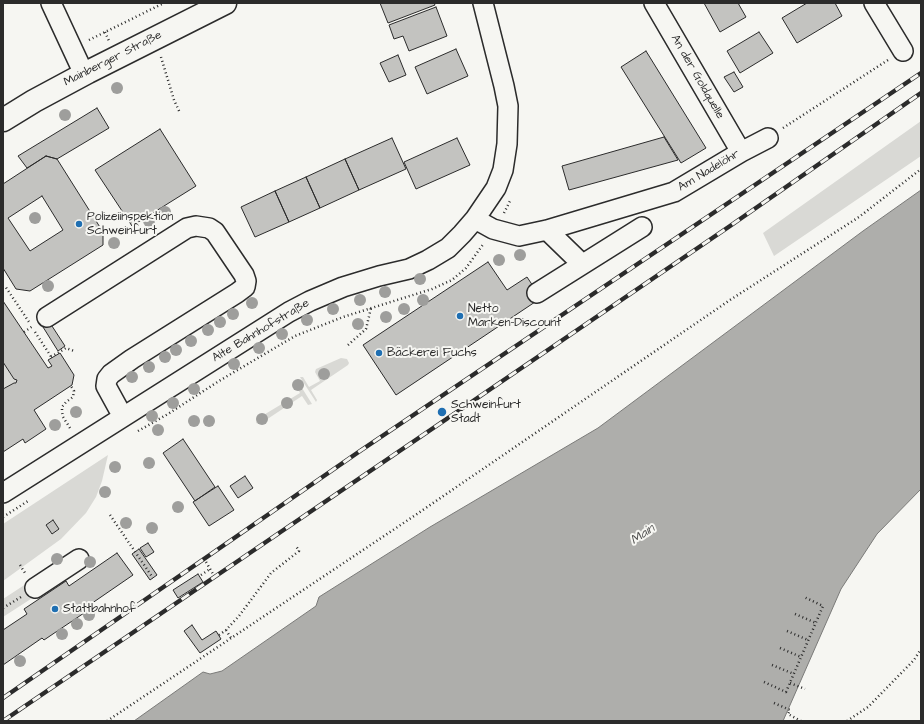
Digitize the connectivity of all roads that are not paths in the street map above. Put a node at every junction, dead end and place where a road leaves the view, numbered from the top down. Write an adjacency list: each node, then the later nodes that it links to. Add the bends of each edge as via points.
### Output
1 (51, 3): 7 (street)
2 (225, 3): 7 (main road, Mainberger Straße)
3 (483, 3): 11 (street, Alte Bahnhofstraße, via 508,106 508,137 501,176)
4 (654, 3): 10 (street, An der Goldquelle)
5 (874, 3): 6 (street)
6 (903, 51)
7 (84, 74): 8 (main road, Mainberger Straße)
8 (3, 120)
9 (768, 138): 10 (street, Am Nadelöhr)
10 (741, 152): 13 (street, Am Nadelöhr, via 674,192)
11 (475, 219): 13 (street, Am Nadelöhr, via 493,229 519,236); 17 (street, Alte Bahnhofstraße, via 448,248 428,260 409,269 343,287 302,306)
12 (642, 227): 14 (street)
13 (547, 230): 14 (street)
14 (582, 264): 15 (street)
15 (537, 293)
16 (47, 317): 17 (street, via 187,228 196,226 215,232 244,275 245,287 211,301 114,362 106,386)
17 (123, 417): 18 (street, Alte Bahnhofstraße)
18 (3, 493)
19 (79, 559): 20 (street)
20 (36, 588)

